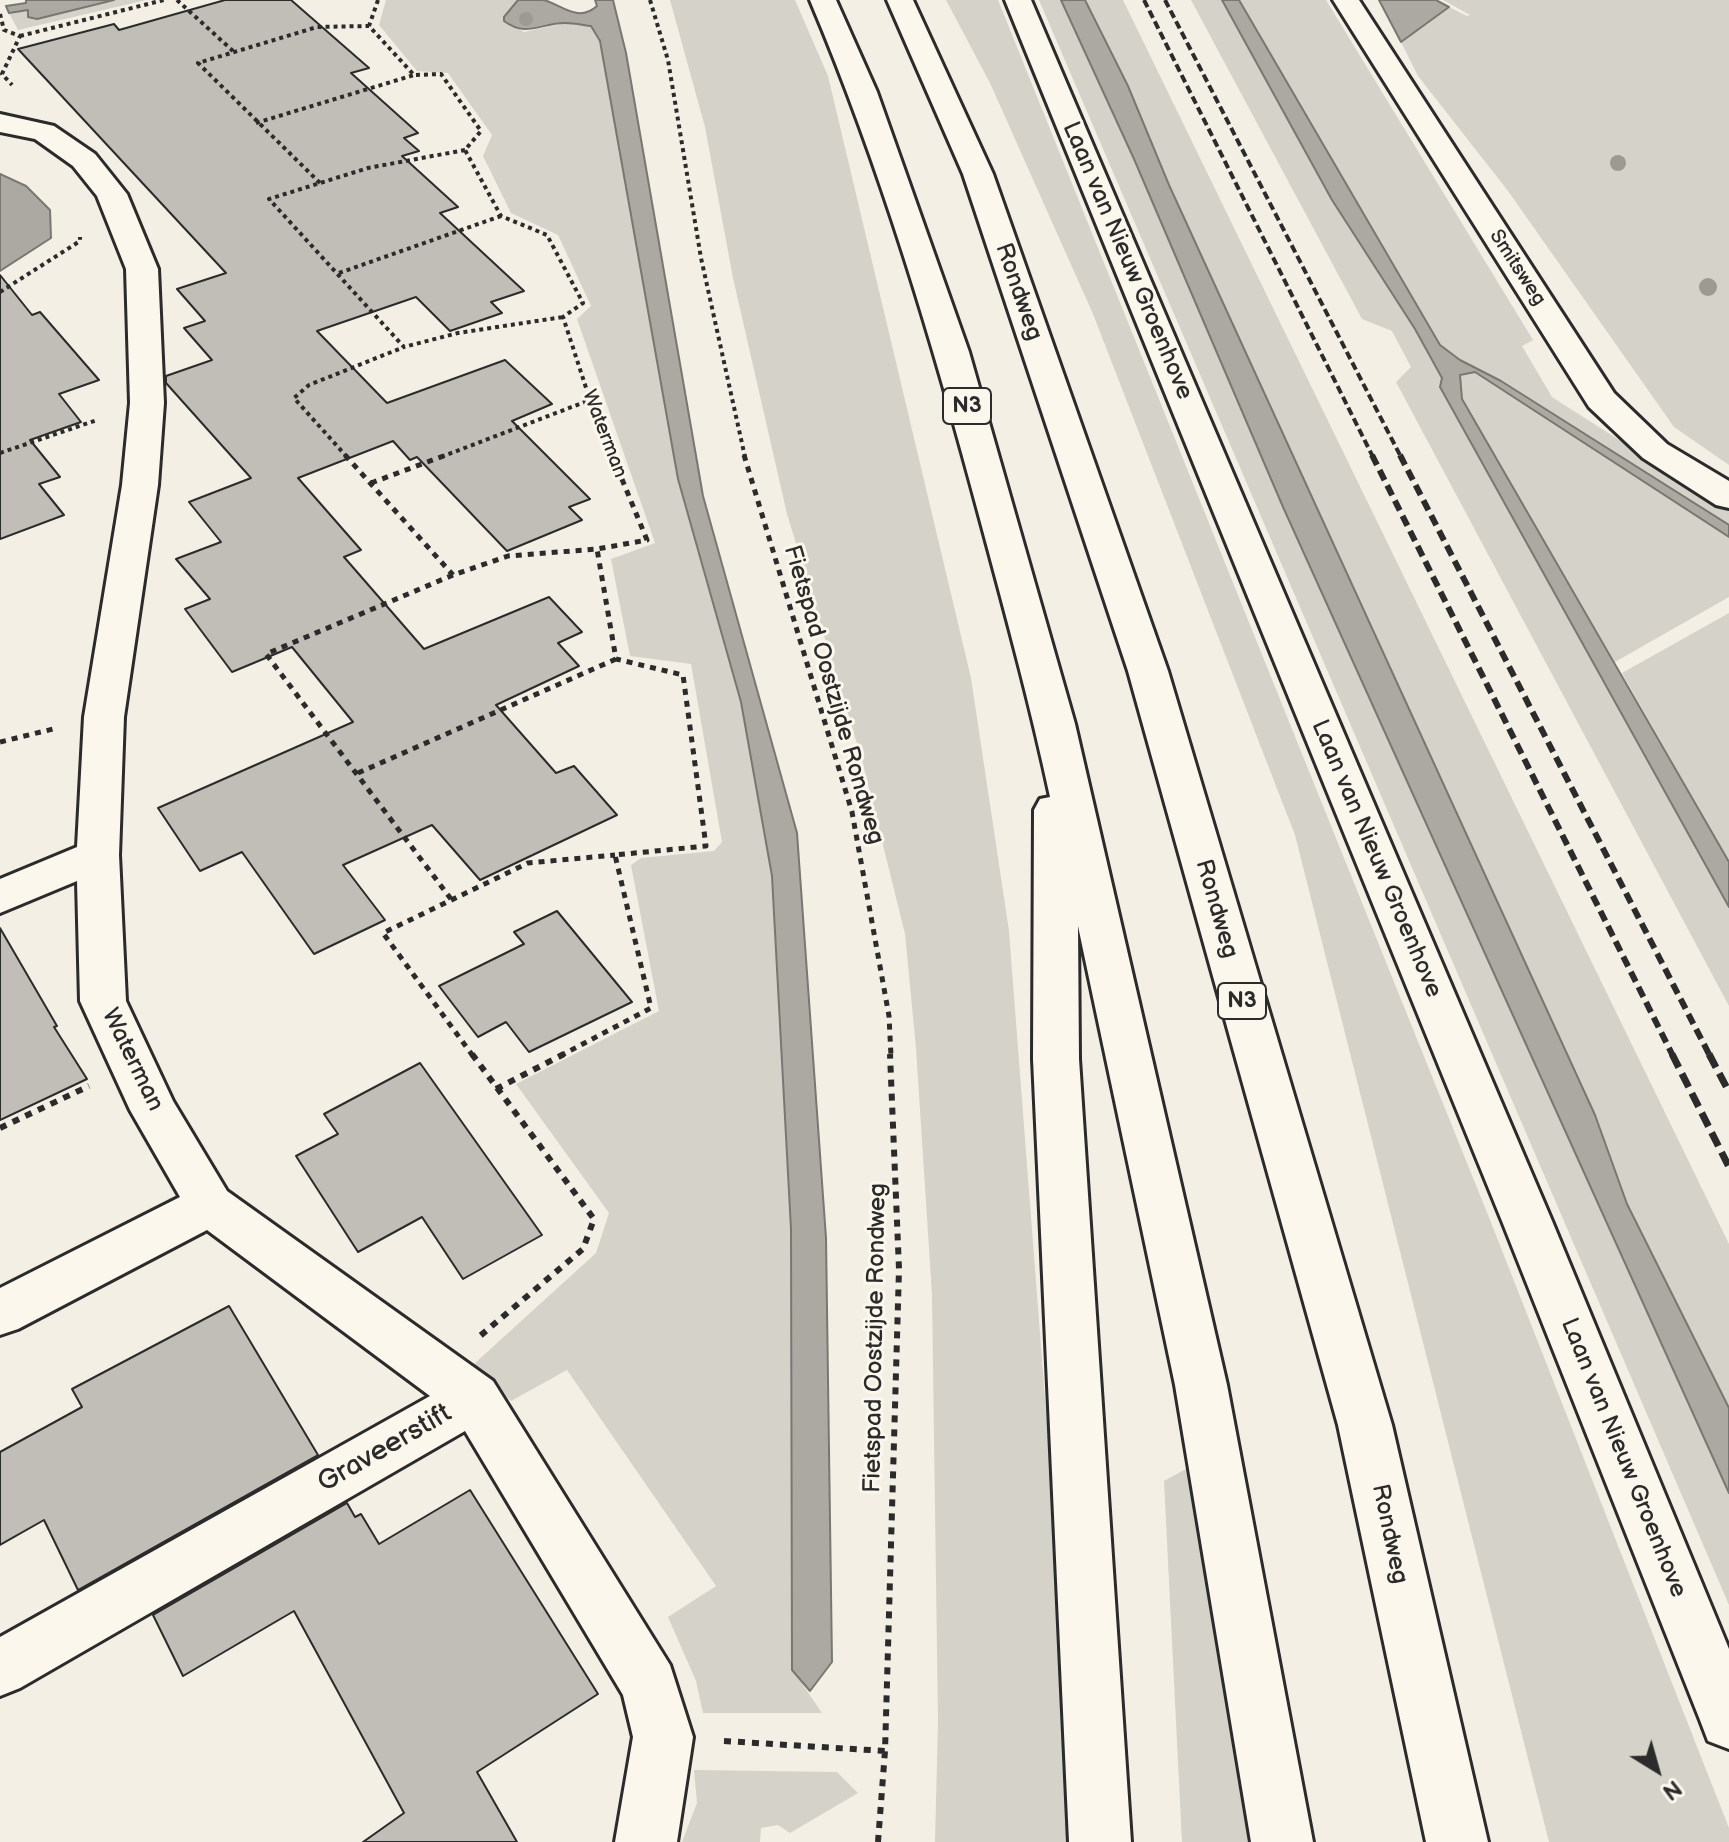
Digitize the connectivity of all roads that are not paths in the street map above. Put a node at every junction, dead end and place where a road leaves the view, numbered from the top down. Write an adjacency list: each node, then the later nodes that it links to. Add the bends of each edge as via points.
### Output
1 (823, 0): 7 (main road, N3, via 863,92 952,352)
2 (900, 0): 18 (main road, Rondweg / N3, via 978,174 1148,671 1365,1425)
3 (1018, 0): 14 (main road, Laan van Nieuw Groenhove)
4 (1346, 0): 6 (main road, Smitsweg, via 1601,400 1655,451)
5 (4, 124): 8 (main road, Waterman, via 44,132 84,160 112,194 142,269 147,403 140,485 104,717)
6 (1729, 497)
7 (1055, 724): 16 (main road, N3, via 1056,1059); 17 (main road, N3, via 1201,1385)
8 (98, 855): 9 (main road); 10 (main road, Waterman, via 103,1001 154,1110)
9 (0, 897)
10 (210, 1205): 11 (main road); 12 (main road, Waterman)
11 (0, 1313)
12 (456, 1385): 13 (main road, Graveerstift); 15 (main road, Graveerstift, via 649,1685 663,1737)
13 (0, 1668)
14 (1729, 1720)
15 (646, 1842)
16 (1100, 1842)
17 (1282, 1842)
18 (1457, 1842)

